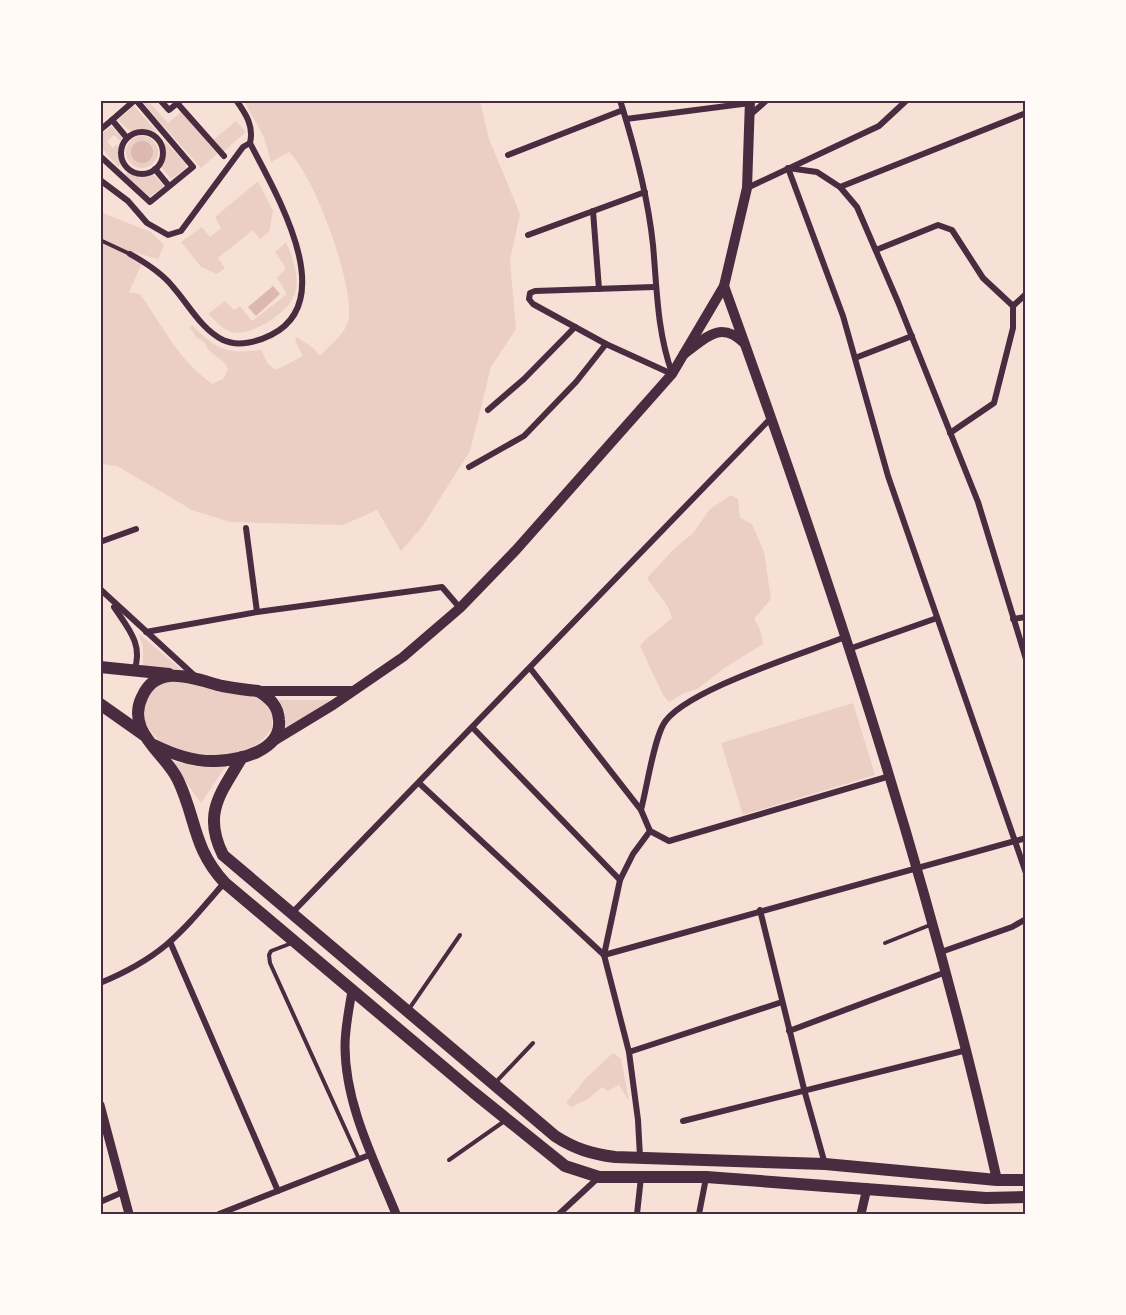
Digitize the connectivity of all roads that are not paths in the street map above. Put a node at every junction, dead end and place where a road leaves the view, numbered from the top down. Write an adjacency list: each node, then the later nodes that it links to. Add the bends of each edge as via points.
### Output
1 (135, 100): 12 (street); 14 (street)
2 (160, 100): 7 (street, via 169,110)
3 (236, 100): 17 (street, via 246,114 252,133)
4 (620, 100): 9 (street)
5 (767, 100): 8 (street)
6 (908, 100): 22 (street, via 879,126)
7 (179, 102): 20 (street)
8 (750, 106): 11 (street); 28 (main road)
9 (623, 110): 11 (street); 18 (street)
10 (1026, 113): 27 (street)
11 (626, 119): 29 (street)
12 (112, 120): 13 (street); 15 (street)
13 (100, 130)
14 (165, 134): 16 (street); 26 (street, via 193,167)
15 (127, 138): 16 (street, via 146,132); 21 (street, via 121,150)
16 (158, 140): 23 (street, via 162,152)
17 (250, 143): 25 (street, via 243,147 181,231 168,235 147,223 128,201); 34 (street, via 290,226 301,261 303,292 299,305 275,333 242,344 224,341 206,329 155,269)
18 (508, 155)
19 (100, 156): 24 (street)
20 (224, 156)
21 (126, 166): 23 (street, via 141,174); 24 (street)
22 (788, 168): 27 (street, via 818,172); 28 (street); 45 (street)
23 (155, 169): 26 (street)
24 (119, 173): 26 (street, via 150,202)
25 (100, 180)
26 (169, 186)
27 (840, 187): 33 (street, via 857,207)
28 (747, 188): 35 (main road)
29 (645, 192): 30 (street); 36 (street)
30 (593, 211): 31 (street); 37 (street)
31 (528, 236)
32 (100, 240): 34 (lane)
33 (876, 250): 39 (street, via 938,225 952,230 983,278); 41 (street)
34 (130, 254)
35 (724, 286): 42 (main road); 44 (main road)
36 (654, 287): 37 (street); 46 (street, via 663,347)
37 (600, 289): 40 (street, via 530,293 533,304)
38 (1026, 294): 39 (street)
39 (1012, 306): 49 (street, via 1013,328 994,403)
40 (574, 327): 43 (street); 47 (street)
41 (912, 336): 45 (street); 49 (street)
42 (745, 343): 44 (main road, via 729,331 719,331); 48 (main road)
43 (606, 344): 46 (street); 50 (street, via 576,382 524,435)
44 (682, 355): 46 (main road)
45 (855, 358): 60 (street, via 888,476)
46 (672, 374): 57 (main road)
47 (488, 410)
48 (772, 418): 63 (main road); 67 (street)
49 (950, 433): 61 (street, via 978,502)
50 (469, 467)
51 (246, 528): 58 (street)
52 (136, 529): 53 (street)
53 (100, 542)
54 (100, 589): 56 (street)
55 (100, 598): 56 (street)
56 (109, 599): 62 (street); 68 (street, via 137,644)
57 (460, 608): 58 (street, via 442,587); 72 (main road, via 403,657)
58 (257, 612): 62 (street)
59 (1026, 617): 61 (street)
60 (937, 618): 64 (street); 83 (street)
61 (1013, 619): 65 (street)
62 (146, 632): 70 (street)
63 (845, 637): 64 (main road); 80 (street, via 682,704 662,726)
64 (849, 649): 78 (main road)
65 (1026, 658)
66 (100, 668): 68 (highway)
67 (530, 668): 74 (street); 80 (street)
68 (134, 671): 69 (highway)
69 (173, 675): 70 (highway); 75 (highway, via 152,684 139,703 138,715)
70 (199, 679): 71 (highway)
71 (258, 691): 72 (main road); 76 (highway, via 268,696 279,713)
72 (352, 691): 76 (main road)
73 (100, 704): 75 (highway)
74 (473, 728): 79 (street); 86 (street)
75 (150, 741): 77 (highway, via 179,756 204,761); 87 (highway, via 178,779 202,853)
76 (272, 742): 77 (highway)
77 (242, 757): 89 (highway, via 215,804 215,839 223,855)
78 (890, 776): 81 (street, via 669,841); 84 (main road)
79 (419, 783): 89 (street); 97 (street)
80 (641, 810): 81 (street)
81 (650, 831): 86 (street)
82 (1026, 838): 83 (street)
83 (1015, 842): 84 (street); 85 (street)
84 (918, 868): 88 (street); 91 (main road)
85 (1026, 873)
86 (620, 880): 97 (street)
87 (225, 883): 93 (highway); 95 (street)
88 (760, 910): 97 (street); 101 (street)
89 (291, 914): 102 (highway)
90 (1026, 918): 96 (street, via 1012,927)
91 (933, 924): 94 (lane); 96 (main road)
92 (460, 935): 102 (lane)
93 (295, 941): 100 (highway); 115 (lane, via 272,951 268,955 270,963)
94 (885, 943)
95 (171, 944): 99 (street, via 138,967); 125 (street)
96 (941, 952): 98 (main road)
97 (603, 955): 106 (street)
98 (946, 972): 103 (street); 105 (main road)
99 (100, 983)
100 (352, 991): 108 (highway); 113 (street, via 345,1046 349,1083)
101 (782, 1002): 103 (street); 106 (street)
102 (407, 1011): 107 (highway)
103 (789, 1031): 109 (street)
104 (533, 1042): 107 (lane)
105 (968, 1050): 109 (street); 122 (main road)
106 (629, 1052): 114 (street)
107 (491, 1080): 108 (highway); 114 (highway, via 573,1148 594,1155)
108 (473, 1092): 111 (highway)
109 (805, 1093): 112 (street); 117 (street)
110 (100, 1105): 126 (street)
111 (506, 1120): 116 (lane); 119 (highway, via 565,1166)
112 (683, 1121)
113 (372, 1154): 115 (street); 132 (street)
114 (640, 1156): 117 (highway)
115 (359, 1159): 125 (street)
116 (448, 1160)
117 (825, 1164): 118 (highway)
118 (937, 1175): 122 (highway); 127 (highway)
119 (599, 1177): 121 (highway); 133 (street)
120 (706, 1177): 121 (highway); 124 (highway); 135 (street)
121 (641, 1178): 134 (street)
122 (997, 1180): 123 (highway)
123 (1026, 1180)
124 (867, 1188): 127 (highway); 136 (street)
125 (278, 1191): 131 (street)
126 (123, 1192): 129 (street); 130 (street)
127 (934, 1195): 128 (highway)
128 (1026, 1197)
129 (100, 1202)
130 (129, 1215)
131 (219, 1215)
132 (396, 1215)
133 (559, 1215)
134 (637, 1215)
135 (699, 1215)
136 (861, 1215)

